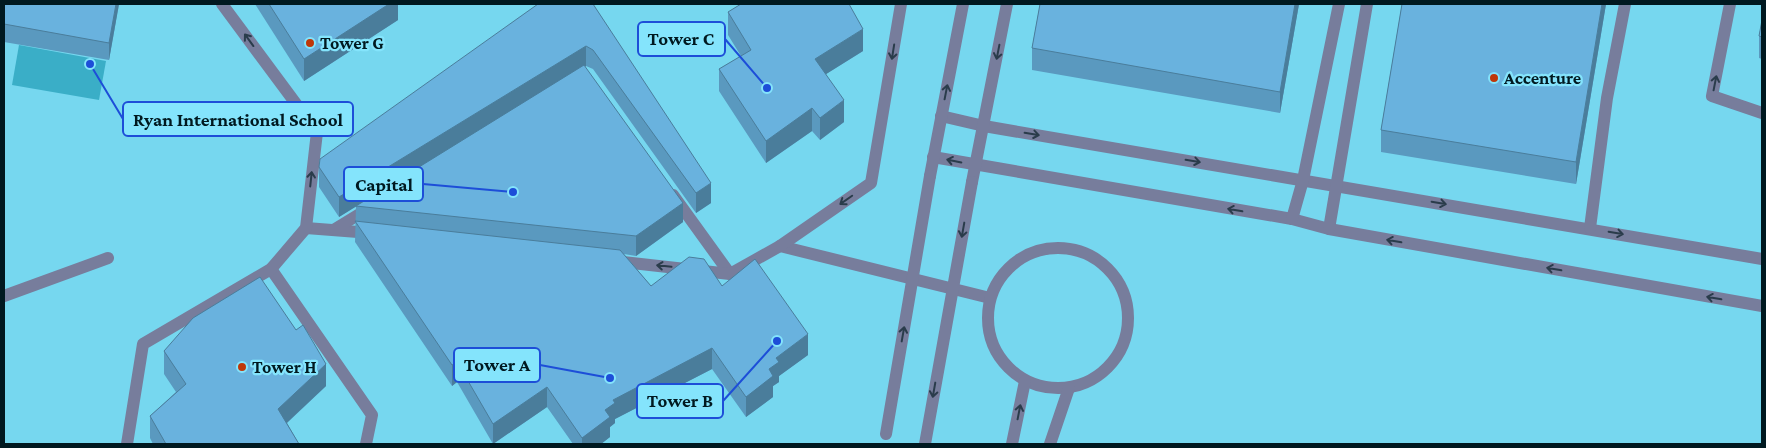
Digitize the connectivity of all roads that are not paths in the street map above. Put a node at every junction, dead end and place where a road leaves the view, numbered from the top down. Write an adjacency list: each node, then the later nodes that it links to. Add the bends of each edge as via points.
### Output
1 (222, 4): 19 (street, one-way to 1, via 317,132)
2 (901, 4): 24 (street, one-way to 24, via 871,183)
3 (963, 4): 10 (street, one-way to 3)
4 (1007, 4): 11 (street, one-way to 11)
5 (1339, 4): 14 (street)
6 (1367, 4): 16 (street)
7 (1625, 4): 20 (street, via 1607,98)
8 (1730, 4): 9 (street, one-way to 8, via 1712,96)
9 (1762, 113)
10 (941, 116): 11 (street); 12 (street)
11 (984, 126): 13 (street); 14 (street, one-way to 14)
12 (933, 157): 13 (street, one-way to 12); 35 (street, one-way to 12, bridge)
13 (974, 166): 18 (street, one-way to 13); 38 (street, one-way to 38, bridge)
14 (1303, 180): 16 (street); 18 (street)
15 (664, 182): 29 (street)
16 (1336, 186): 20 (street, one-way to 20); 22 (street)
17 (384, 199): 21 (street)
18 (1292, 219): 22 (street)
19 (306, 228): 21 (street); 28 (street)
20 (1590, 228): 27 (street, one-way to 27)
21 (335, 229): 23 (street)
22 (1329, 229): 32 (street, one-way to 22)
23 (384, 235)
24 (780, 246): 29 (street); 31 (street)
25 (108, 258): 30 (street)
26 (602, 259): 29 (street, one-way to 26)
27 (1762, 259)
28 (271, 269): 36 (street, via 144,344); 37 (street, via 372,415)
29 (730, 274)
30 (4, 296)
31 (990, 298): 33 (street, via 987,322 993,346 1006,366); 34 (street, via 1001,276 1018,259 1040,249 1064,246 1087,253 1106,266 1120,283 1128,304 1128,327 1121,349 1108,367 1090,381)
32 (1762, 306)
33 (1025, 380): 34 (street, via 1046,388); 39 (street, one-way to 33)
34 (1069, 388): 40 (street)
35 (885, 439)
36 (126, 444)
37 (366, 444)
38 (925, 444)
39 (1012, 444)
40 (1050, 444)

